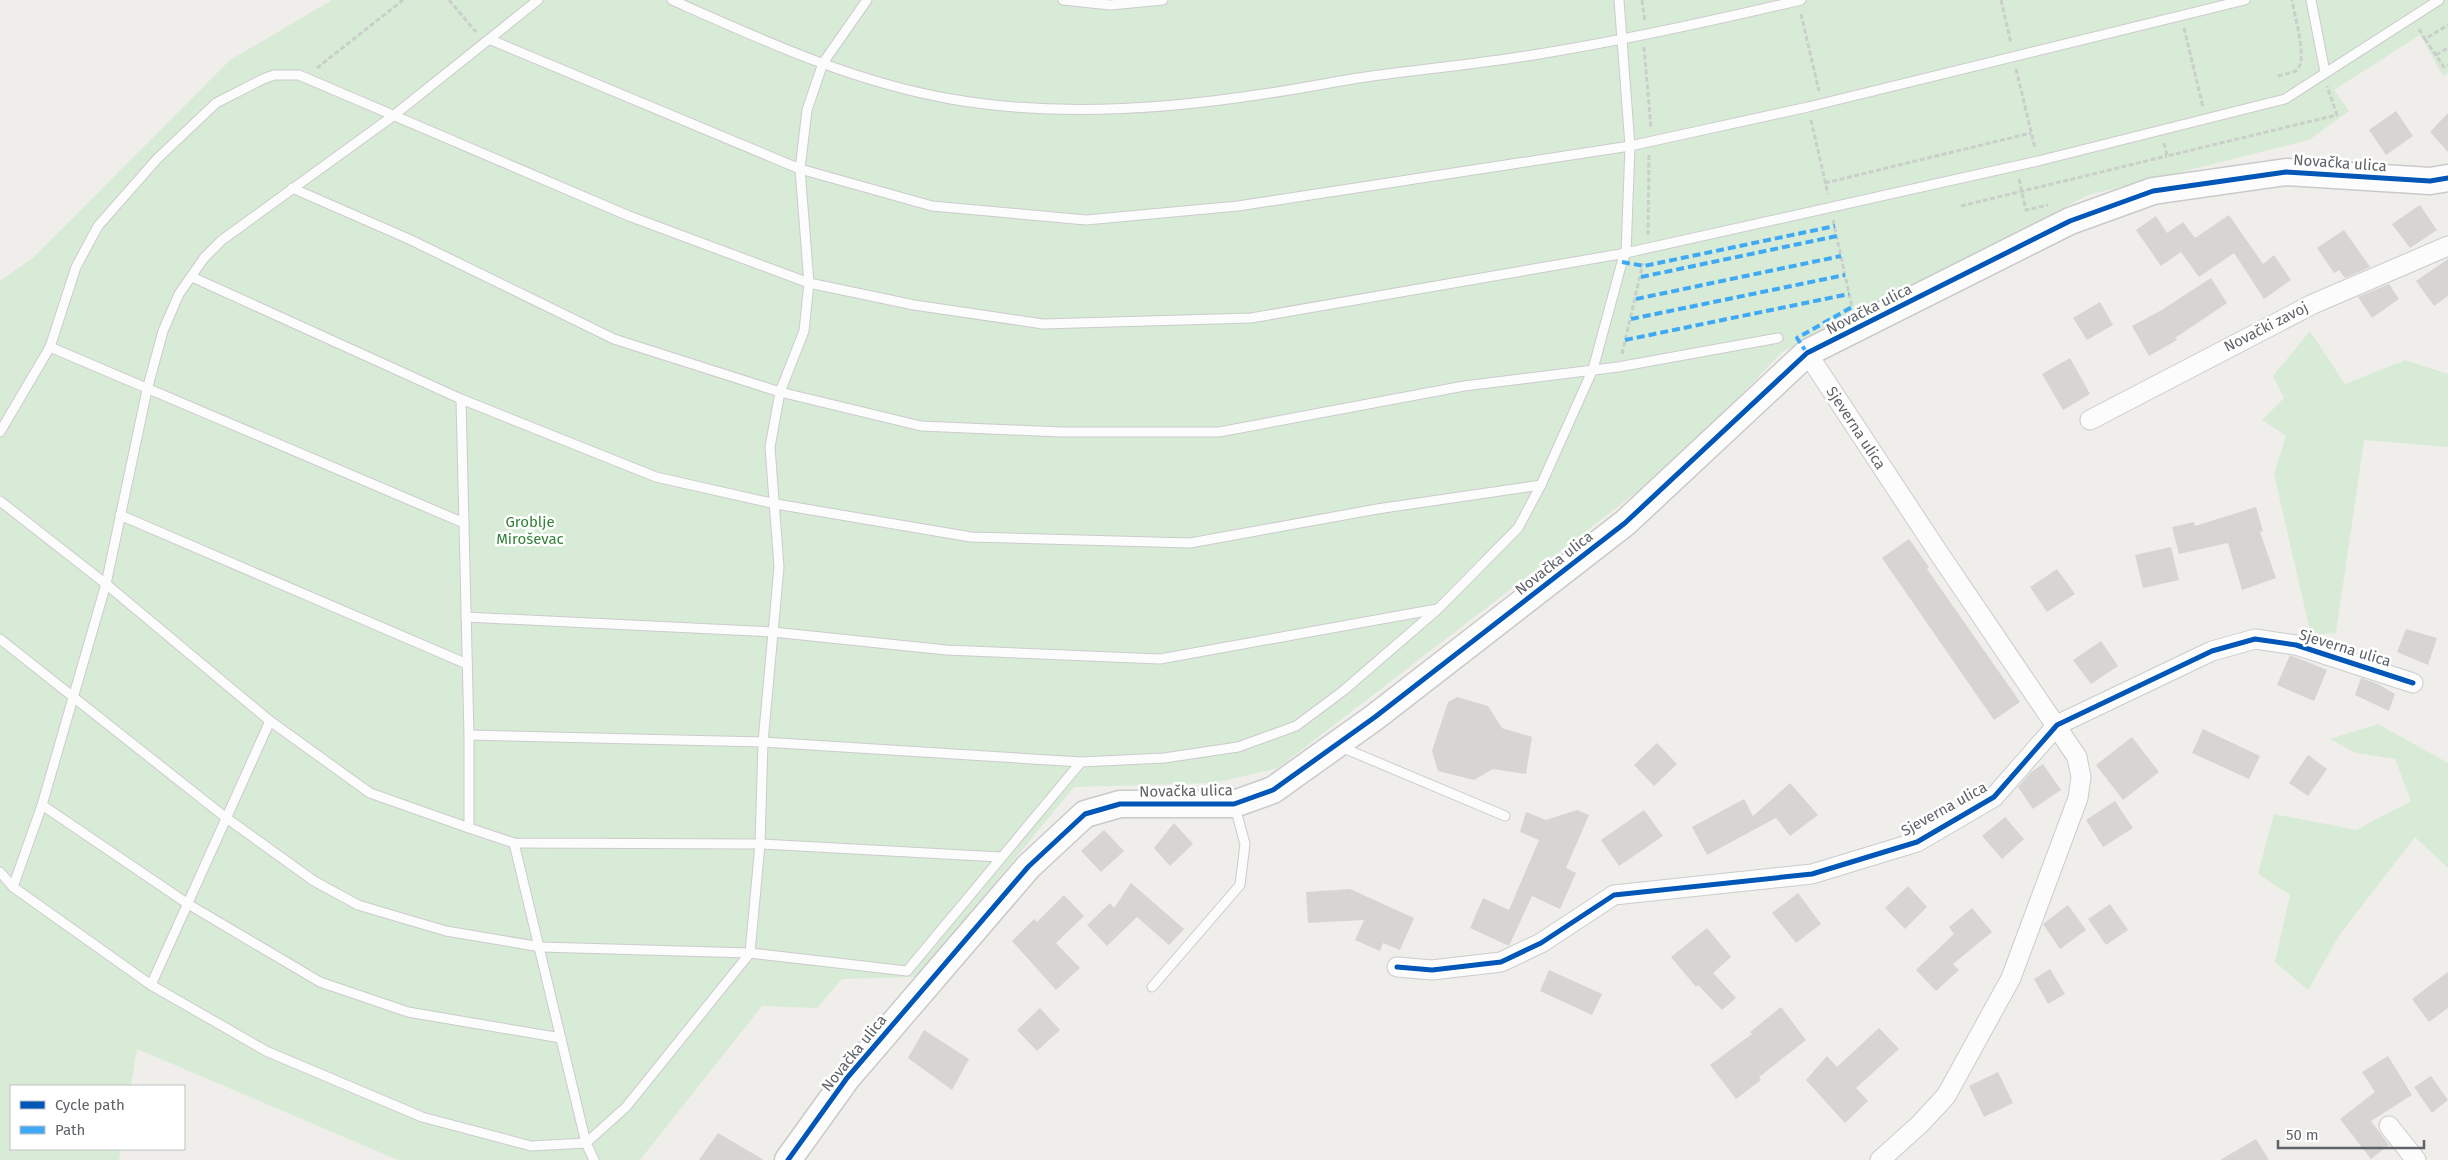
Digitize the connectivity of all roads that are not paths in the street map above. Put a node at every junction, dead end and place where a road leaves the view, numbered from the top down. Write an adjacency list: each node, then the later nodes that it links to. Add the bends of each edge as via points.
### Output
1 (538, 0): 12 (lane)
2 (672, 0): 13 (lane)
3 (868, 0): 13 (lane)
4 (1063, 0): 5 (lane, via 1110,5)
5 (1163, 0)
6 (1619, 0): 11 (lane)
7 (1800, 0): 11 (lane)
8 (2244, 0): 16 (lane, via 1822,104)
9 (2311, 0): 14 (lane)
10 (2440, 0): 14 (lane)
11 (1622, 39): 13 (lane, via 1543,54 1260,95 1123,108 998,106 950,99 876,82); 16 (lane)
12 (489, 42): 15 (lane); 17 (lane)
13 (823, 63): 17 (lane, via 808,110)
14 (2324, 73): 21 (lane, via 2285,99 2206,120)
15 (393, 116): 19 (lane); 23 (lane, via 629,216); 25 (lane, via 299,74 274,75 216,103 157,159 98,226 76,267)
16 (1630, 146): 17 (lane, via 1238,206 1086,220 932,206); 21 (lane)
17 (800, 169): 23 (lane)
18 (2448, 178): 26 (street, Novačka ulica, via 2430,181 2286,172 2153,191 2070,221)
19 (292, 188): 22 (lane, via 222,240); 29 (lane, via 411,240 614,339)
20 (2448, 246): 31 (street, Novački zavoj, via 2313,304)
21 (1626, 254): 23 (lane, via 1250,318 1043,324 914,305); 27 (lane)
22 (192, 276): 28 (lane, via 179,294 163,331); 30 (lane)
23 (809, 283): 29 (lane, via 804,331)
24 (1778, 338): 27 (lane, via 1618,368)
25 (50, 347): 28 (lane); 32 (lane)
26 (1807, 354): 47 (street, Sjeverna ulica); 50 (street, Novačka ulica, via 1625,524)
27 (1593, 369): 29 (lane, via 1464,386 1219,432 1061,432 921,426); 33 (lane)
28 (148, 390): 36 (lane); 37 (lane)
29 (780, 392): 35 (lane, via 770,447)
30 (461, 399): 35 (lane, via 656,476); 37 (lane)
31 (2090, 420)
32 (0, 432)
33 (1541, 485): 35 (lane, via 1377,509 1190,543 971,537); 39 (lane, via 1518,528)
34 (0, 501): 38 (lane)
35 (776, 504): 41 (lane, via 780,567)
36 (120, 514): 38 (lane); 43 (lane)
37 (464, 523): 40 (lane)
38 (106, 584): 45 (lane); 46 (lane)
39 (1438, 609): 41 (lane, via 1160,659 946,650); 51 (lane, via 1343,691 1296,726 1238,747 1164,758)
40 (466, 617): 41 (lane); 43 (lane)
41 (773, 632): 49 (lane)
42 (0, 639): 45 (lane)
43 (467, 664): 48 (lane)
44 (2413, 683): 47 (street, Sjeverna ulica, via 2296,645 2256,639 2212,651)
45 (73, 696): 53 (lane); 55 (lane)
46 (270, 721): 55 (lane); 56 (lane, via 370,793)
47 (2057, 725): 65 (street, Sjeverna ulica, via 1994,797 1917,842 1812,874 1614,895 1541,944 1501,962 1432,970); 73 (street, Sjeverna ulica, via 2077,757 2081,777 2078,798 2011,978 1946,1096)
48 (469, 735): 49 (lane); 56 (lane)
49 (763, 742): 51 (lane); 58 (lane)
50 (1336, 745): 52 (street, Novačka ulica, via 1273,790); 54 (lane)
51 (1081, 762): 59 (lane)
52 (1234, 804): 67 (lane, via 1245,844 1240,885); 72 (street, Novačka ulica, via 1120,804 1085,814 1028,867 847,1078)
53 (42, 805): 61 (lane); 62 (lane)
54 (1505, 816)
55 (225, 817): 62 (lane); 63 (lane, via 314,881 358,905 446,931)
56 (469, 828): 57 (lane)
57 (514, 843): 58 (lane); 63 (lane)
58 (760, 844): 59 (lane); 64 (lane)
59 (1000, 858): 64 (lane, via 907,971)
60 (0, 872): 61 (lane)
61 (13, 887): 66 (lane)
62 (188, 904): 66 (lane); 68 (lane, via 320,982 408,1012)
63 (541, 947): 64 (lane); 68 (lane)
64 (750, 953): 70 (lane, via 626,1107)
65 (1397, 967)
66 (151, 985): 70 (lane, via 266,1051 422,1117 531,1146)
67 (1152, 987)
68 (561, 1038): 70 (lane)
69 (2389, 1126): 74 (street)
70 (586, 1143): 71 (lane)
71 (594, 1160)
72 (788, 1160)
73 (1880, 1160)
74 (2416, 1160)

